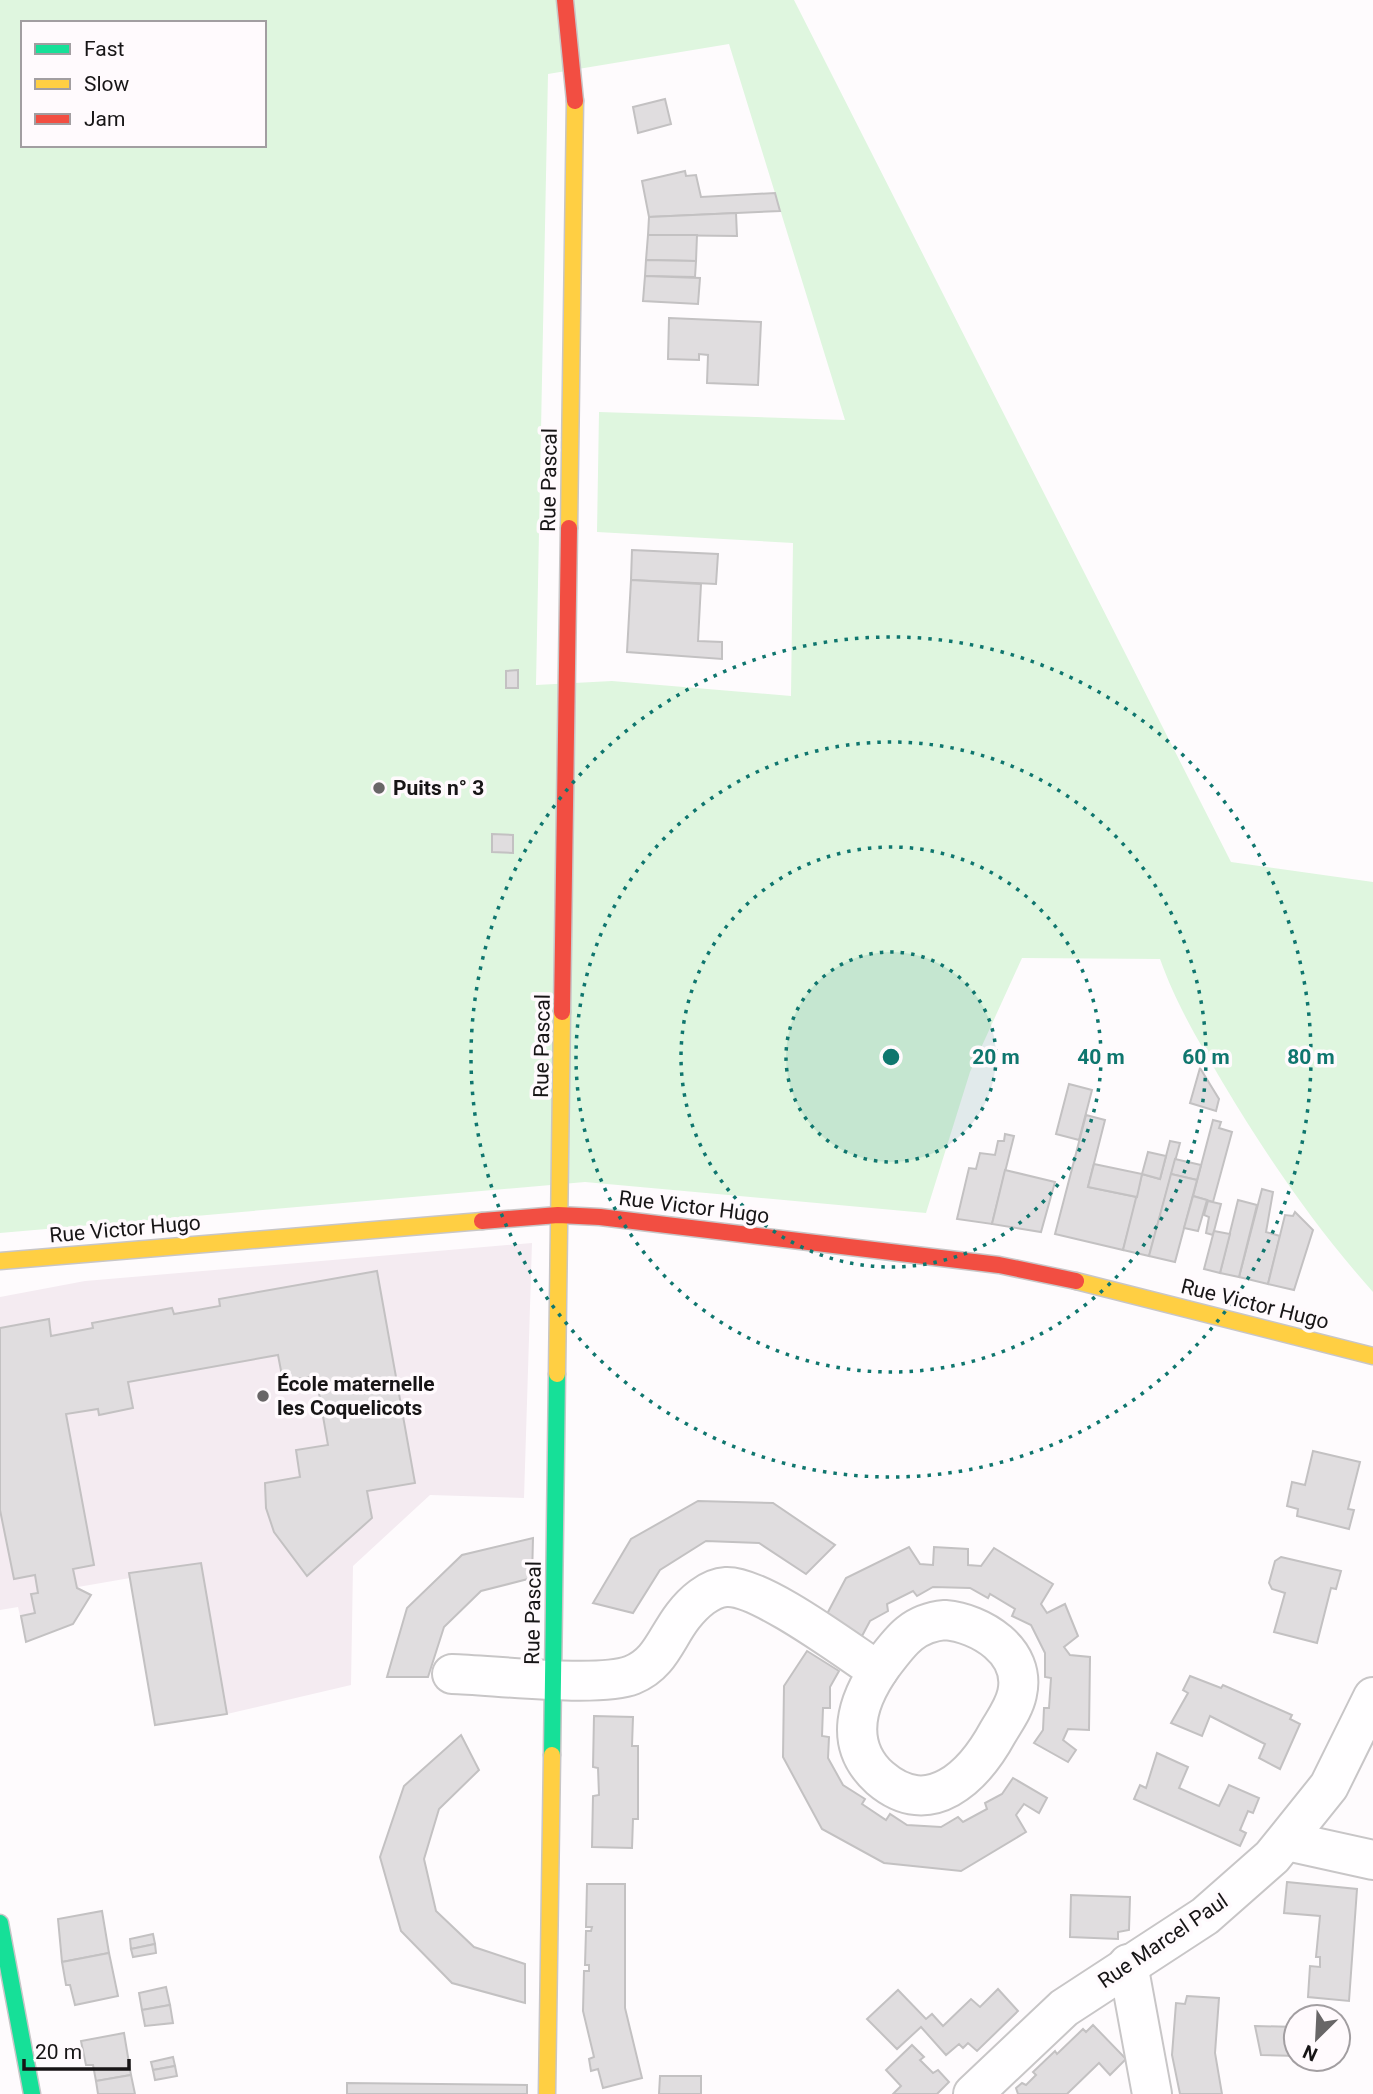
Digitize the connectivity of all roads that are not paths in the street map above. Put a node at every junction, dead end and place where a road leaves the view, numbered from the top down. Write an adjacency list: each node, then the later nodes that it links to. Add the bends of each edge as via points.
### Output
1 (565, 0): 2 (street, Rue Pascal, via 575,105)
2 (558, 1215): 3 (street, Rue Victor Hugo); 4 (street, Rue Victor Hugo, via 1012,1267); 7 (street, Rue Pascal)
3 (0, 1261)
4 (1373, 1356)
5 (878, 1671): 5 (street, via 917,1626 930,1621 962,1621 987,1633 1004,1649 1017,1674 1017,1696 966,1778 941,1792 911,1793 883,1781 870,1768 858,1741 857,1711); 7 (street, via 758,1594 728,1587 716,1588 690,1607 654,1662 643,1670 614,1679)
6 (452, 1674): 7 (street)
7 (553, 1678): 14 (street, Rue Pascal)
8 (1373, 1697): 9 (street, Rue Marcel Paul, via 1329,1786)
9 (1287, 1841): 10 (street); 12 (street, Rue Marcel Paul, via 1223,1902)
10 (1373, 1860)
11 (0, 1923): 13 (street)
12 (1128, 1964): 15 (street, Rue Marcel Paul, via 1064,2008); 16 (street)
13 (33, 2094)
14 (547, 2094)
15 (973, 2094)
16 (1152, 2094)

